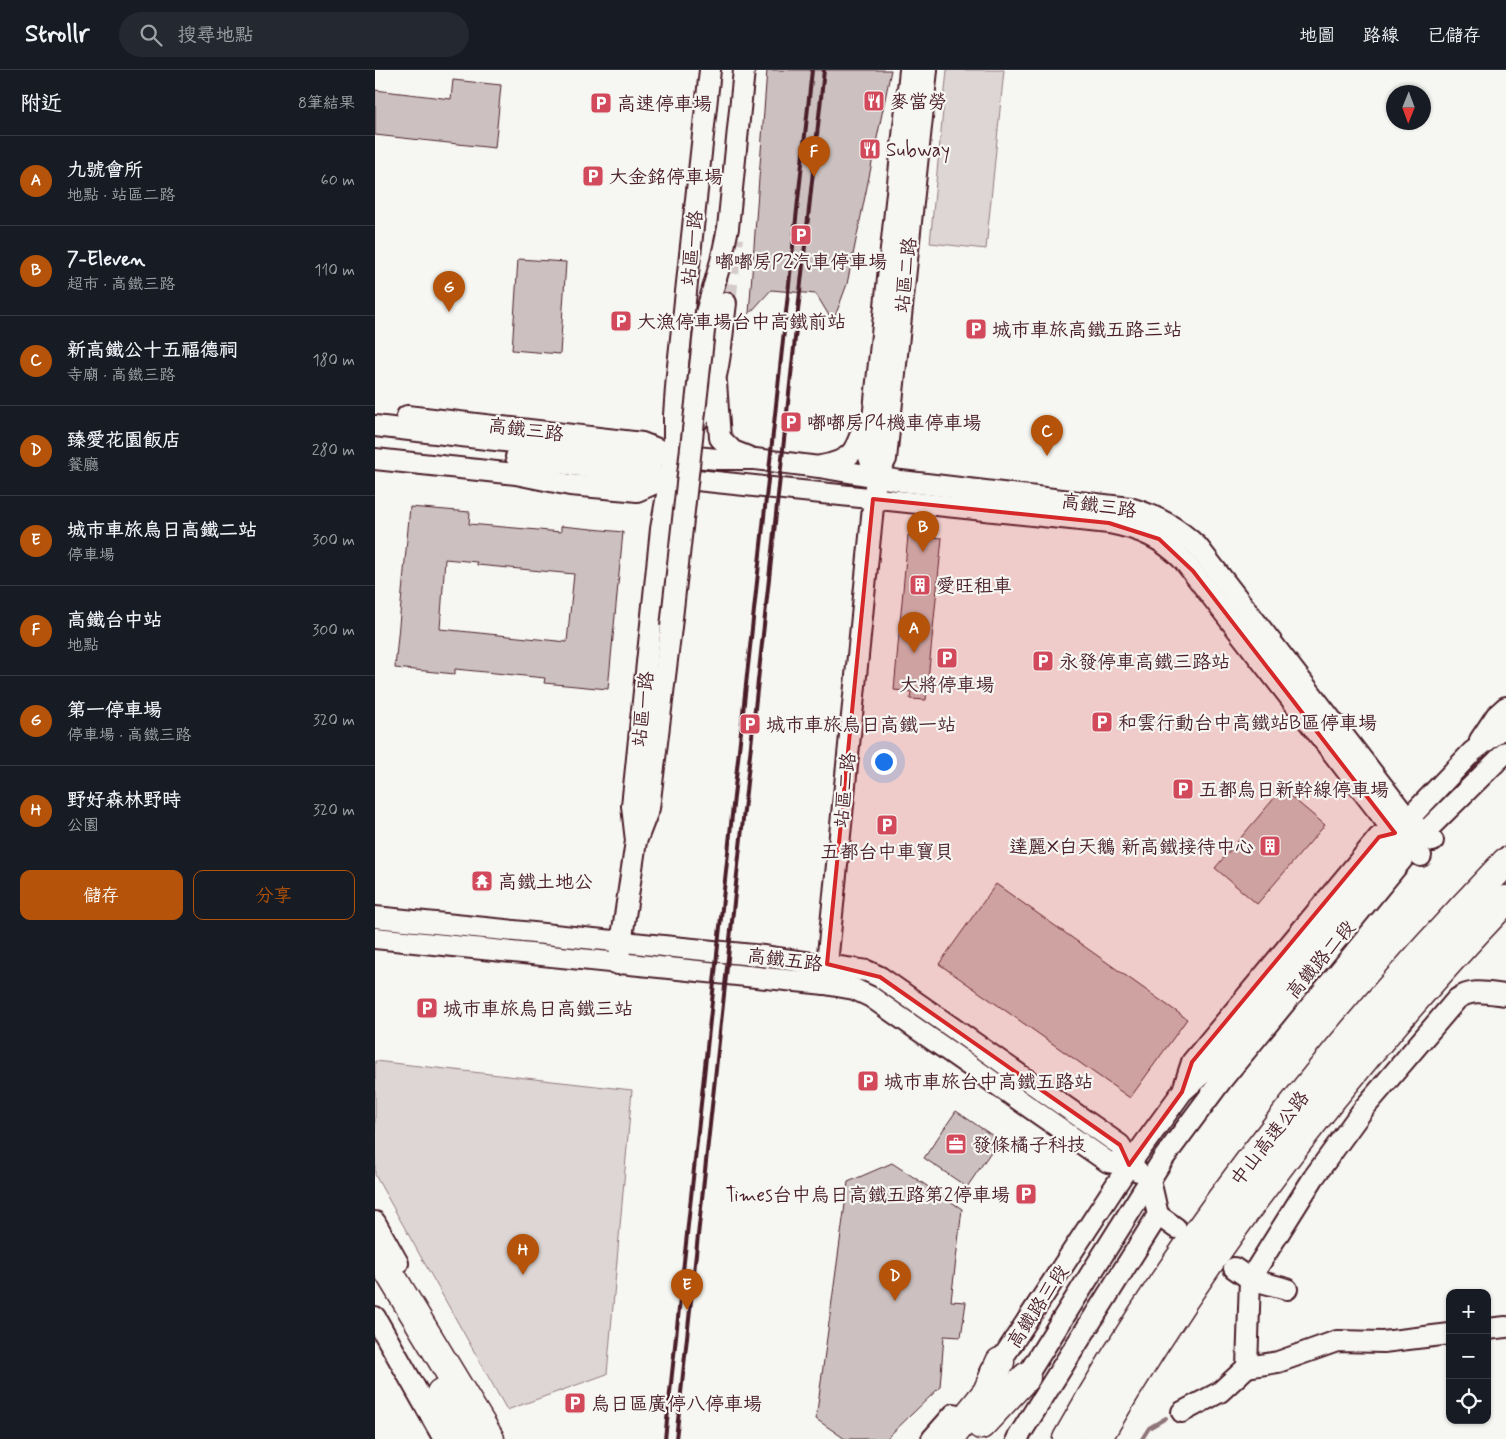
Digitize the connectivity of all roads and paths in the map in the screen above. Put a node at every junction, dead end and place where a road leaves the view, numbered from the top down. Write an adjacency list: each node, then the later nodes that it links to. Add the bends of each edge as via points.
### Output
1 (709, 70): 6 (street, 站區一路)
2 (744, 70): 27 (street, bridge, via 728,228 706,313 649,808)
3 (910, 70): 9 (street, 站區二路)
4 (927, 70): 19 (street, 站區二路, via 886,459)
5 (725, 303): 7 (street, 站區一路)
6 (681, 340): 7 (street, via 686,357 699,364 713,358); 14 (street, 站區一路)
7 (721, 343): 8 (street, 站區一路)
8 (716, 382): 14 (street, 站區一路, via 700,418); 16 (street, via 720,438 733,451)
9 (876, 387): 17 (street, via 858,445 845,459); 19 (street, 站區二路, via 869,458)
10 (375, 412): 14 (street, 高鐵三路, via 642,443)
11 (375, 426): 12 (street, 高鐵三路)
12 (405, 436): 13 (street, 高鐵三路); 14 (street, 高鐵三路, via 641,457); 18 (street, 高鐵三路)
13 (375, 438)
14 (674, 455): 16 (street, 高鐵三路); 18 (street, 站區一路)
15 (375, 459): 18 (street, 高鐵三路, via 637,491)
16 (755, 459): 17 (street, 高鐵三路)
17 (819, 466): 19 (street, 高鐵三路)
18 (669, 477): 20 (street, 高鐵三路); 27 (street, 站區一路, via 659,539 632,806)
19 (876, 477): 20 (street, 站區二路); 25 (street, 高鐵三路, via 1131,508 1184,533)
20 (873, 499): 26 (street, 高鐵三路, via 1109,523 1144,531 1159,539 1193,571); 35 (street, 站區二路)
21 (1506, 707): 23 (street, 高鐵路二段, via 1495,716)
22 (1506, 726): 23 (street, 高鐵路二段)
23 (1472, 752): 25 (street, 高鐵路二段)
24 (1506, 752): 28 (street, 高鐵路二段)
25 (1409, 818): 26 (street, 高鐵路二段); 28 (street, 高鐵三路)
26 (1395, 834): 28 (street, 高鐵三路); 38 (street, 高鐵路二段, via 1379,837 1192,1062 1182,1092)
27 (637, 841): 33 (street, 站區一路)
28 (1422, 844): 39 (street, 高鐵路二段, via 1269,1020)
29 (1506, 862): 63 (highway, 中山高速公路, via 1406,971 1285,1116 1179,1262 1107,1371)
30 (1506, 900): 64 (highway, 中山高速公路, via 1426,988 1300,1140 1201,1277)
31 (375, 917): 33 (street, 高鐵五路)
32 (375, 938): 34 (street, 高鐵五路)
33 (621, 942): 34 (street, 站區一路); 35 (street, 高鐵五路)
34 (618, 964): 36 (street, 高鐵五路)
35 (827, 964): 36 (street, 站區二路); 38 (street, 高鐵五路, via 867,971 879,977 1120,1145)
36 (825, 984): 38 (street, 高鐵五路, via 854,989 871,997 1108,1162)
37 (1506, 996): 44 (street, via 1477,992 1465,993 1457,999 1365,1107)
38 (1129, 1164): 39 (street, 高鐵五路); 50 (street, 高鐵路三段)
39 (1150, 1180): 40 (street); 52 (street, 高鐵路三段)
40 (1158, 1215): 42 (street); 62 (street)
41 (375, 1222): 57 (street)
42 (1176, 1228)
43 (375, 1249): 46 (highway)
44 (1242, 1274): 45 (street); 51 (street)
45 (1287, 1289)
46 (382, 1293): 54 (street); 55 (highway); 56 (highway)
47 (1506, 1326): 48 (street)
48 (1491, 1328)
49 (1446, 1334): 51 (street, via 1383,1342 1337,1341 1277,1362)
50 (1000, 1362): 58 (street, 高鐵路三段); 59 (highway, via 987,1392)
51 (1247, 1367): 53 (street, via 1220,1392)
52 (1026, 1377): 60 (highway); 61 (street, 高鐵路三段)
53 (1182, 1412)
54 (444, 1439)
55 (467, 1439)
56 (490, 1439)
57 (498, 1439)
58 (932, 1439)
59 (949, 1439)
60 (968, 1439)
61 (984, 1439)
62 (1017, 1439)
63 (1067, 1439)
64 (1097, 1439)

